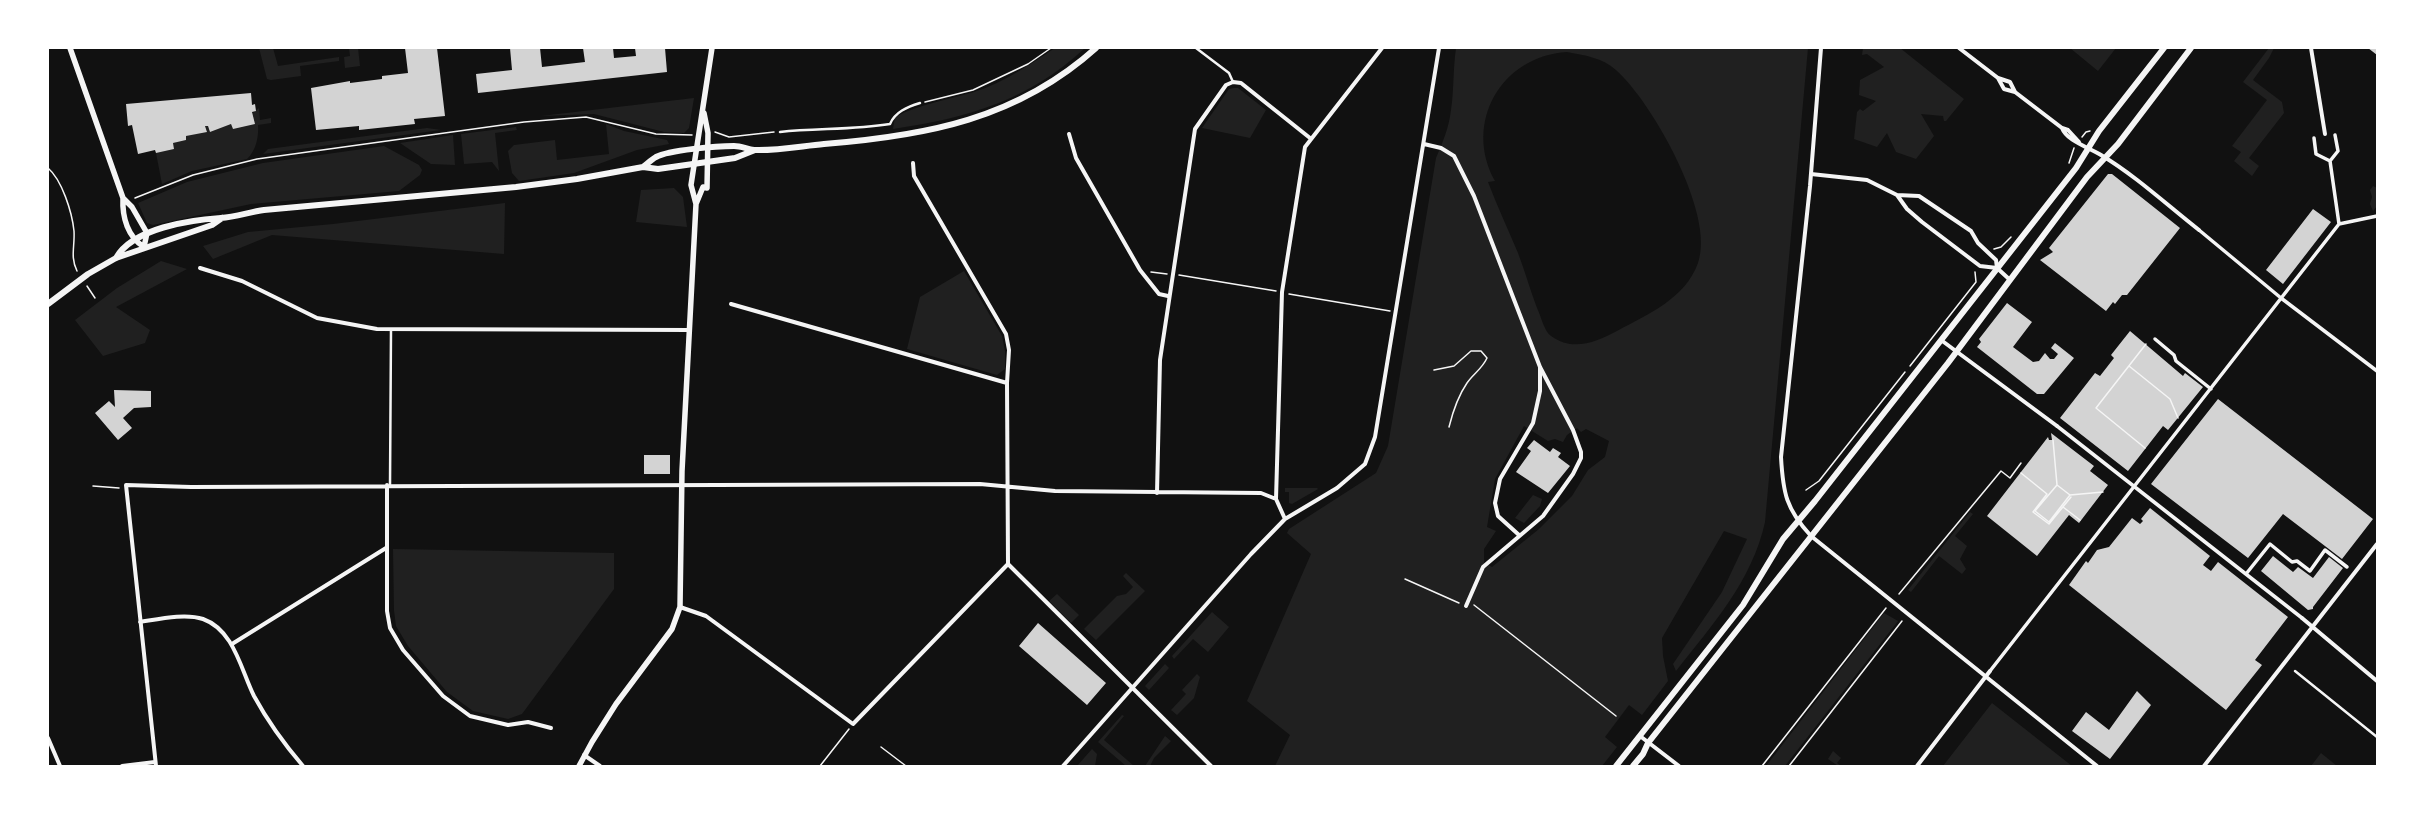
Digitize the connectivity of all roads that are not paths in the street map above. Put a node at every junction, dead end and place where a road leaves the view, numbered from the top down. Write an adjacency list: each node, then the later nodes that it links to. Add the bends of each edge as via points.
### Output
1 (70, 48): 36 (street)
2 (712, 48): 16 (street)
3 (1096, 48): 27 (main road, via 1052,83 1008,106 968,121 892,137)
4 (1196, 48): 13 (lane, via 1229,73)
5 (1382, 48): 21 (street)
6 (1439, 48): 23 (street)
7 (1821, 48): 34 (street)
8 (1959, 48): 12 (street)
9 (2164, 48): 24 (main road)
10 (2191, 48): 28 (main road)
11 (2311, 48): 19 (street)
12 (1998, 78): 14 (street, via 2010,82); 14 (street, via 2004,89)
13 (1233, 82): 21 (street, via 1241,83); 49 (street, via 1226,85 1195,129)
14 (2015, 92): 24 (street, via 2062,128 2068,138)
15 (920, 103): 17 (lane, via 894,116 890,124 856,130 810,129)
16 (704, 111): 25 (street, via 708,133); 26 (street)
17 (780, 132)
18 (1069, 134): 49 (street, via 1076,158 1140,270 1159,294)
19 (2325, 134)
20 (2335, 135): 29 (street, via 2338,151)
21 (1310, 138): 68 (street, via 1305,147 1282,292)
22 (2314, 138): 29 (street, via 2316,154)
23 (1424, 144): 58 (street, via 1441,148 1454,156 1474,196); 69 (street, via 1375,437 1365,464 1337,488)
24 (2089, 147): 28 (street); 47 (main road)
25 (707, 149): 26 (main road); 27 (main road, via 734,146); 30 (street)
26 (696, 150): 32 (street); 33 (main road, via 656,157)
27 (755, 150): 30 (main road, via 735,158)
28 (2105, 157): 41 (street); 48 (main road, via 2087,177 2027,260)
29 (2330, 161): 40 (street)
30 (706, 162): 32 (main road); 37 (street, via 707,188 703,187)
31 (913, 163): 60 (street, via 914,176 1006,334 1009,350)
32 (694, 164): 33 (main road, via 658,169); 37 (street, via 692,185)
33 (644, 167): 39 (main road, via 516,187 264,210)
34 (1811, 174): 35 (street, via 1867,180); 70 (street, via 1781,457 1783,490)
35 (1897, 195): 47 (street, via 1907,209 1922,222 1980,266); 47 (street, via 1919,196 1971,231 1978,243 1996,260)
36 (123, 198): 42 (street, via 132,207); 43 (street, via 122,210)
37 (696, 204): 54 (street)
38 (2377, 216): 40 (street)
39 (222, 218): 42 (main road, via 208,218); 44 (main road, via 212,225)
40 (2339, 224): 50 (street)
41 (2199, 230): 50 (street)
42 (147, 233): 43 (main road); 44 (street)
43 (134, 240): 44 (street); 45 (main road, via 121,250)
44 (144, 247): 45 (main road)
45 (116, 258): 51 (main road, via 88,274)
46 (200, 268): 53 (street, via 242,281 317,318)
47 (1997, 268): 48 (street); 56 (main road)
48 (2009, 279): 57 (main road)
49 (1168, 296): 67 (street, via 1160,360)
50 (2281, 298): 59 (street); 61 (street)
51 (48, 304)
52 (730, 304): 60 (street)
53 (391, 330): 54 (street); 63 (lane)
54 (690, 330): 64 (street)
55 (2155, 339): 61 (street, via 2174,355 2176,361)
56 (1941, 340): 57 (street); 70 (main road, via 1815,501)
57 (1955, 351): 62 (street); 72 (main road)
58 (1540, 367): 71 (street, via 1540,391 1533,424 1500,479 1495,504 1498,516); 71 (street, via 1580,445 1581,458 1562,491 1543,516)
59 (2377, 371)
60 (1007, 383): 65 (street)
61 (2211, 389): 66 (street)
62 (2057, 426): 66 (street)
63 (388, 485): 64 (street); 74 (street); 81 (street, via 126,487)
64 (682, 485): 65 (street, via 980,484); 79 (street)
65 (1008, 487): 67 (street, via 1055,491); 75 (street)
66 (2135, 488): 77 (street); 84 (street)
67 (1157, 493): 68 (street, via 1261,493)
68 (1276, 499): 69 (street)
69 (1285, 519): 88 (street)
70 (1797, 520): 72 (street); 90 (main road, via 1765,566 1743,605)
71 (1519, 536): 78 (street, via 1483,567)
72 (1811, 536): 86 (street); 93 (main road)
73 (2377, 544): 82 (street)
74 (386, 548): 83 (street); 89 (street, via 387,611 390,628 403,650 443,696 470,716 508,725 528,722)
75 (1008, 564): 79 (street, via 853,724 706,616); 88 (street)
76 (2347, 567): 77 (street, via 2325,550 2310,571 2297,562 2292,562 2270,544)
77 (2246, 574): 80 (street)
78 (1466, 606)
79 (680, 607): 94 (street, via 672,629 616,704)
80 (2302, 618): 82 (street)
81 (140, 622): 83 (street, via 187,617 204,620); 95 (street)
82 (2312, 627): 87 (street); 108 (street)
83 (232, 644): 98 (street, via 254,696)
84 (1990, 671): 86 (street)
85 (2295, 671): 91 (lane)
86 (1986, 677): 106 (street); 107 (street)
87 (2377, 681)
88 (1130, 687): 101 (street); 102 (street)
89 (551, 728)
90 (1640, 736): 93 (street); 103 (main road)
91 (2377, 737)
92 (48, 739): 96 (street)
93 (1648, 743): 104 (main road); 105 (street)
94 (584, 755): 99 (street); 100 (street)
95 (155, 764): 97 (street)
96 (60, 766)
97 (122, 766)
98 (303, 766)
99 (580, 766)
100 (600, 766)
101 (1062, 766)
102 (1211, 766)
103 (1616, 766)
104 (1634, 766)
105 (1679, 766)
106 (1917, 766)
107 (2097, 766)
108 (2204, 766)

